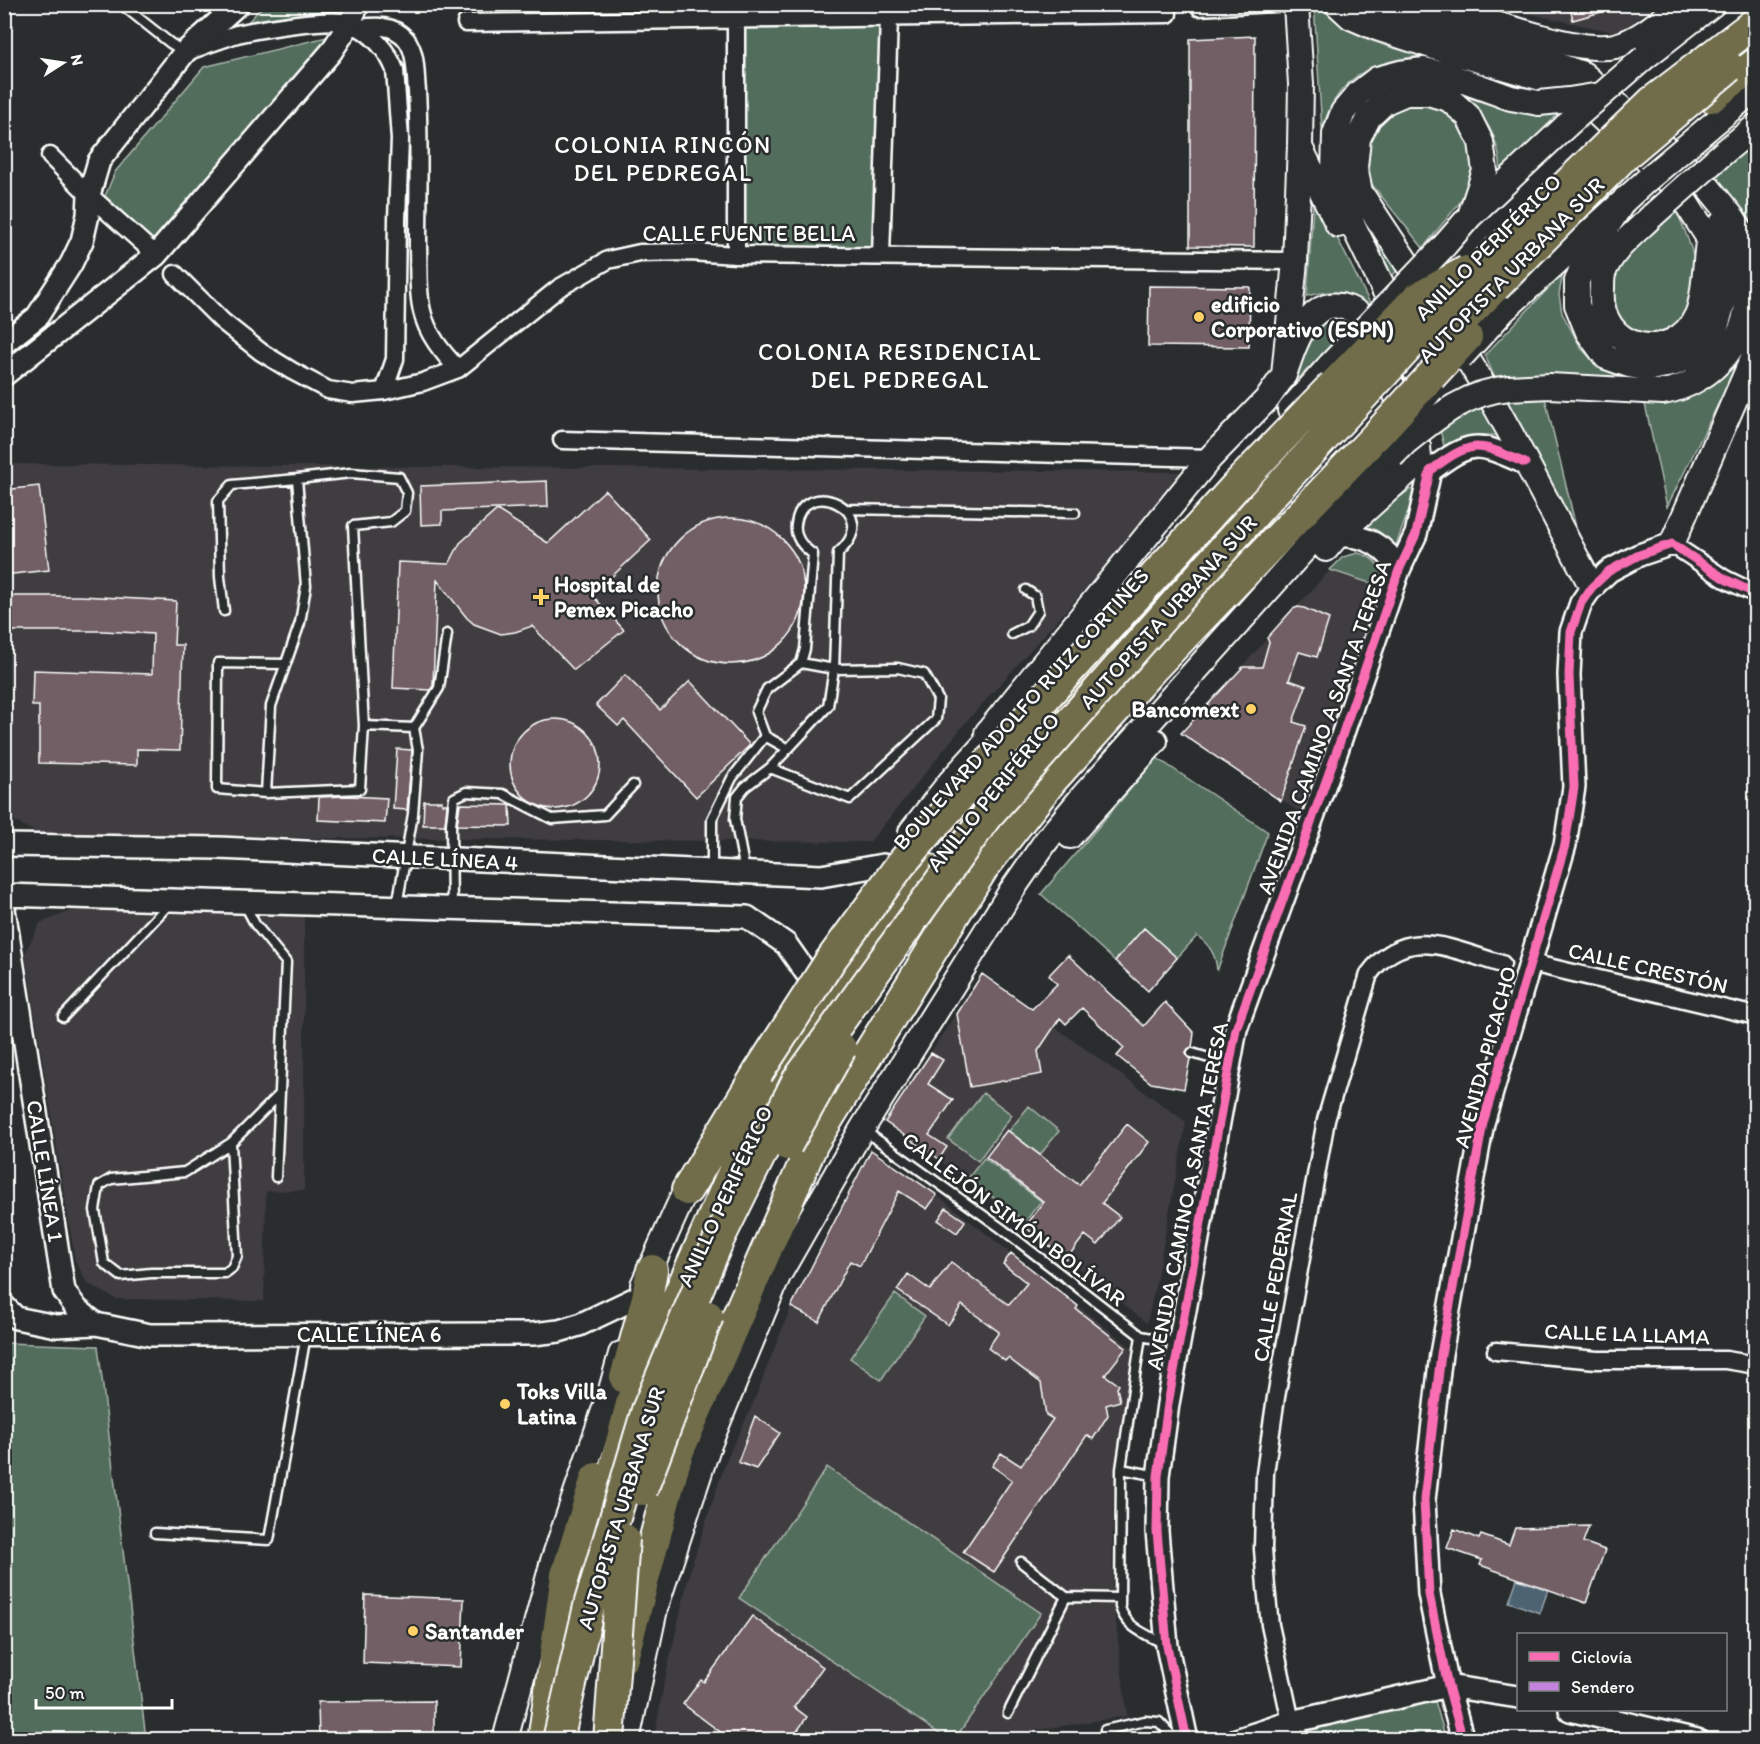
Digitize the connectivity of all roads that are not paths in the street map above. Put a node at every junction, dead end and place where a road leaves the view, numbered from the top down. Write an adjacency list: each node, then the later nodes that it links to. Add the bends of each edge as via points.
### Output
1 (122, 4): 18 (lane)
2 (238, 4): 18 (street)
3 (1337, 4): 33 (main road, via 1351,16 1377,28 1569,86 1677,189)
4 (1364, 4): 27 (main road, via 1583,74)
5 (1425, 4): 6 (main road, via 1565,42 1613,46 1643,33)
6 (1681, 4)
7 (1713, 4): 20 (main road, BOULEVARD ADOLFO RUIZ CORTINES)
8 (1296, 5): 10 (lane); 25 (main road)
9 (1755, 7): 20 (highway, ANILLO PERIFÉRICO)
10 (1196, 8)
11 (1168, 14): 13 (street)
12 (356, 18): 18 (street, via 238,34); 31 (street, via 385,50 395,70 400,139); 32 (street, via 390,28 406,39 414,56 420,141); 35 (street)
13 (889, 18): 14 (street); 37 (street)
14 (736, 21): 16 (street); 36 (street)
15 (1755, 22): 39 (highway, AUTOPISTA URBANA SUR, bridge, via 1652,102)
16 (466, 23)
17 (1755, 45): 116 (highway, AUTOPISTA URBANA SUR, bridge, via 1626,154 1355,429 1195,602 1010,814 844,1044 748,1213)
18 (185, 52): 29 (street, via 99,161)
19 (1755, 63): 23 (highway, ANILLO PERIFÉRICO)
20 (1654, 68): 22 (main road, BOULEVARD ADOLFO RUIZ CORTINES, bridge); 39 (highway, ANILLO PERIFÉRICO, via 1589,147)
21 (1755, 88): 23 (main road)
22 (1602, 94): 30 (main road, BOULEVARD ADOLFO RUIZ CORTINES, bridge); 40 (main road, bridge, via 1539,103 1510,98 1424,70 1377,79 1343,112 1335,134 1334,174 1345,208)
23 (1700, 121): 28 (highway, ANILLO PERIFÉRICO); 28 (main road, bridge, via 1649,178)
24 (1755, 126): 33 (main road, bridge, via 1617,250 1603,274 1601,297 1604,317 1614,332 1630,343 1662,345 1691,326 1698,313)
25 (1300, 146): 38 (main road); 40 (main road, via 1351,248)
26 (50, 156): 29 (street)
27 (1708, 187): 34 (main road); 49 (main road, bridge, via 1746,282 1746,311 1737,338 1724,359 1706,376 1663,392 1550,386 1479,393)
28 (1619, 190): 33 (main road, via 1577,281 1584,323 1606,357 1650,368 1692,356 1706,345 1724,299 1720,267); 49 (highway, ANILLO PERIFÉRICO, bridge, via 1498,309)
29 (89, 195): 35 (street); 42 (street, via 82,241 71,264 37,317)
30 (1470, 216): 51 (main road, via 1485,171 1481,141 1468,116 1449,99 1428,93 1406,93 1385,102 1358,138 1355,167 1360,192 1478,374); 74 (main road, BOULEVARD ADOLFO RUIZ CORTINES, bridge)
31 (397, 219): 32 (street); 47 (street, via 395,358)
32 (418, 219): 44 (street, via 422,310 441,352)
33 (1708, 237)
34 (1755, 254)
35 (156, 255): 45 (street)
36 (736, 255): 37 (street, CALLE FUENTE BELLA); 44 (street, CALLE FUENTE BELLA, via 640,253 608,260 559,288)
37 (881, 255): 38 (street, CALLE FUENTE BELLA)
38 (1295, 261): 46 (main road)
39 (1475, 265): 102 (highway, bridge, via 1416,299 1236,486 1056,684 901,864 830,962); 127 (highway, AUTOPISTA URBANA SUR, bridge, via 986,817 797,1081 719,1239 647,1410); 127 (highway, ANILLO PERIFÉRICO, bridge, via 1337,402 991,787 792,1061 750,1134 632,1400)
40 (1373, 266): 52 (main road, via 1394,310 1419,380 1430,441)
41 (175, 274): 47 (street, CALLE FUENTE BELLA, via 222,321 292,371 328,390 352,394)
42 (4, 344)
43 (1755, 351): 57 (main road)
44 (458, 369): 47 (street, CALLE FUENTE BELLA)
45 (4, 375)
46 (1284, 375): 50 (main road, via 1268,398); 56 (main road, via 1309,318 1322,308 1352,309 1362,316 1418,446 1419,458 1413,467)
47 (384, 391)
48 (562, 440): 50 (street)
49 (1391, 445): 90 (main road, via 1335,515 1046,841); 112 (highway, ANILLO PERIFÉRICO, via 1152,669 1052,780 983,868 813,1143)
50 (1210, 458): 74 (main road, via 1012,700)
51 (1525, 463): 52 (street, via 1488,447 1471,447 1455,452); 59 (main road)
52 (1430, 471): 58 (street, AVENIDA CAMINO A SANTA TERESA, via 1416,534)
53 (297, 479): 62 (lane, via 232,485 218,501); 66 (lane, via 306,586 300,623); 68 (lane, via 351,473 399,477 407,493 405,511 391,522 353,526)
54 (846, 509): 55 (lane); 65 (lane, via 835,501 817,500 801,511 796,523 796,535 813,554); 67 (lane, via 853,533 838,553)
55 (1075, 513)
56 (1337, 536): 58 (street, via 1358,537 1378,544); 90 (main road, via 1035,876)
57 (1672, 544): 59 (street, AVENIDA PICACHO, via 1629,561); 61 (street)
58 (1399, 570): 97 (street, AVENIDA CAMINO A SANTA TERESA, via 1236,1029)
59 (1592, 587): 91 (street, AVENIDA PICACHO, via 1581,603 1571,632 1574,787 1569,822)
60 (1026, 590): 64 (lane, via 1035,596 1038,611 1028,626)
61 (1755, 594)
62 (224, 610)
63 (447, 634): 69 (lane, via 439,688)
64 (1012, 634)
65 (801, 663): 67 (lane); 70 (lane, via 767,689 756,712)
66 (286, 664): 77 (lane, via 271,706); 77 (lane, via 218,663 217,789)
67 (834, 669): 71 (lane, via 828,706); 72 (lane, via 898,668 924,674 938,699 936,719 850,799)
68 (363, 726): 69 (lane); 77 (lane, via 360,789)
69 (414, 728): 79 (lane, via 418,750)
70 (765, 736): 71 (lane); 73 (lane)
71 (788, 749): 72 (lane)
72 (770, 768): 76 (lane)
73 (732, 778): 76 (lane); 82 (lane, via 712,819)
74 (951, 781): 81 (main road, BOULEVARD ADOLFO RUIZ CORTINES)
75 (633, 785): 80 (lane, via 605,815 552,819 503,794 466,792 454,798)
76 (745, 787): 83 (lane, via 737,798 735,819)
77 (266, 794)
78 (4, 845): 79 (street, CALLE LÍNEA 4, via 219,848)
79 (405, 858): 80 (street, CALLE LÍNEA 4); 87 (lane)
80 (453, 860): 82 (street, CALLE LÍNEA 4); 88 (lane)
81 (884, 865): 83 (street, CALLE LÍNEA 4, via 821,876); 93 (main road, BOULEVARD ADOLFO RUIZ CORTINES)
82 (712, 870): 83 (street, CALLE LÍNEA 4)
83 (745, 872)
84 (4, 895): 85 (street)
85 (172, 900): 86 (street); 95 (lane)
86 (244, 902): 87 (street); 98 (lane, via 255,924 286,963)
87 (397, 907): 88 (street)
88 (452, 908): 93 (street, via 747,917 786,944)
89 (4, 909): 106 (street, CALLE LÍNEA 1, via 64,1290 77,1309)
90 (972, 955): 99 (main road)
91 (1531, 963): 94 (street, CALLE CRESTÓN); 122 (street, AVENIDA PICACHO, via 1484,1124 1441,1354 1424,1500 1429,1594)
92 (1502, 964): 126 (street, CALLE PEDERNAL, via 1429,943 1404,946 1384,957 1369,974 1326,1120 1265,1473 1263,1549 1270,1625)
93 (807, 974): 102 (main road, BOULEVARD ADOLFO RUIZ CORTINES, via 706,1144)
94 (1755, 1016)
95 (63, 1017)
96 (1192, 1053): 97 (lane)
97 (1230, 1064): 109 (street, AVENIDA CAMINO A SANTA TERESA)
98 (279, 1095): 100 (lane); 101 (lane)
99 (862, 1129): 108 (lane, CALLEJÓN SIMÓN BOLÍVAR, via 1001,1228); 120 (main road, via 778,1276 708,1447)
100 (231, 1143): 100 (lane, via 185,1172 111,1179 99,1186 95,1210 104,1263 120,1276 225,1273 232,1268 237,1256)
101 (276, 1177)
102 (687, 1190): 103 (main road, BOULEVARD ADOLFO RUIZ CORTINES)
103 (652, 1270): 104 (main road, BOULEVARD ADOLFO RUIZ CORTINES); 127 (highway, via 611,1429 566,1575)
104 (636, 1298): 107 (street, CALLE LÍNEA 6, via 579,1325 533,1334); 128 (main road, BOULEVARD ADOLFO RUIZ CORTINES, via 611,1390 553,1561)
105 (4, 1306): 106 (street, via 16,1318 56,1326)
106 (96, 1324): 107 (street, CALLE LÍNEA 6, via 150,1335)
107 (306, 1334): 115 (lane, via 269,1540)
108 (1141, 1336): 109 (lane, CALLEJÓN SIMÓN BOLÍVAR); 113 (lane)
109 (1179, 1343): 114 (street, AVENIDA CAMINO A SANTA TERESA)
110 (1496, 1351): 111 (street, CALLE LA LLAMA, via 1597,1360 1726,1360)
111 (1755, 1365)
112 (676, 1455): 120 (highway); 130 (highway, ANILLO PERIFÉRICO)
113 (1121, 1469): 114 (lane); 119 (lane)
114 (1158, 1476): 121 (street, AVENIDA CAMINO A SANTA TERESA, via 1157,1531)
115 (155, 1533)
116 (624, 1539): 129 (highway, AUTOPISTA URBANA SUR, bridge, via 614,1565); 131 (highway, bridge)
117 (1021, 1562): 118 (lane)
118 (1066, 1597): 119 (lane); 125 (lane)
119 (1120, 1598): 121 (lane, via 1127,1622)
120 (655, 1609): 132 (main road)
121 (1167, 1646): 135 (street, AVENIDA CAMINO A SANTA TERESA)
122 (1448, 1686): 123 (street); 126 (street); 137 (street, AVENIDA PICACHO)
123 (1517, 1697)
124 (1574, 1711): 138 (street)
125 (1008, 1713)
126 (1293, 1731): 136 (street)
127 (549, 1738)
128 (505, 1740)
129 (580, 1740)
130 (601, 1740)
131 (609, 1740)
132 (627, 1740)
133 (1107, 1740): 134 (lane, via 1105,1730 1145,1721 1159,1722)
134 (1176, 1740)
135 (1187, 1740)
136 (1236, 1740)
137 (1463, 1740)
138 (1697, 1740)

